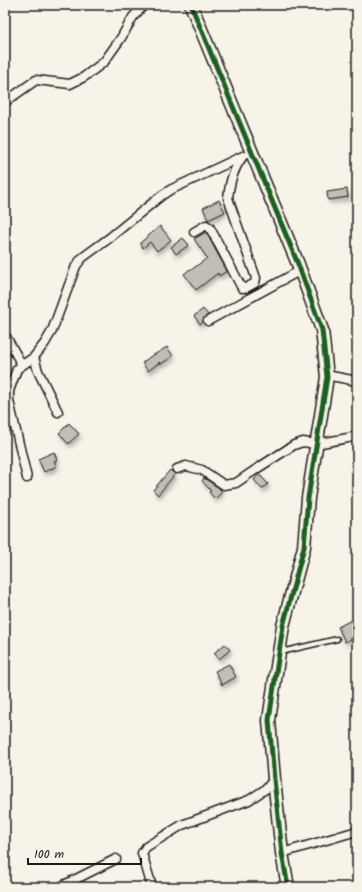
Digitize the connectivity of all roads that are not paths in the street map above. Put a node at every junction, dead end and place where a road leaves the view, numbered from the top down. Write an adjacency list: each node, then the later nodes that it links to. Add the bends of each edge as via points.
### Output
1 (144, 5): 3 (street, via 133,17 104,62 84,77 70,84 36,80)
2 (191, 5): 4 (street)
3 (6, 101)
4 (247, 152): 5 (street, via 235,167 228,198 256,278 255,283 242,288 210,228 206,225); 6 (street); 9 (street, via 166,193 82,258 76,266 52,331)
5 (194, 232)
6 (301, 270): 7 (street); 11 (street, via 322,330)
7 (208, 321)
8 (5, 335): 10 (street)
9 (34, 357): 10 (street); 14 (street)
10 (22, 365): 13 (street, via 17,370)
11 (326, 375): 12 (street); 16 (street)
12 (357, 381)
13 (7, 404): 18 (street)
14 (58, 412)
15 (357, 436): 16 (street)
16 (316, 444): 17 (street, via 304,442 294,445 236,483 224,485 202,470 186,466); 20 (street, via 304,548 283,626)
17 (177, 469)
18 (27, 478)
19 (337, 639): 20 (lane)
20 (279, 653): 21 (street, via 270,720)
21 (274, 779): 23 (street); 26 (street, via 267,788 249,800 182,825 146,847 142,853)
22 (357, 831): 23 (street)
23 (282, 853): 27 (street)
24 (116, 860): 25 (street)
25 (60, 887)
26 (152, 887)
27 (288, 887)

